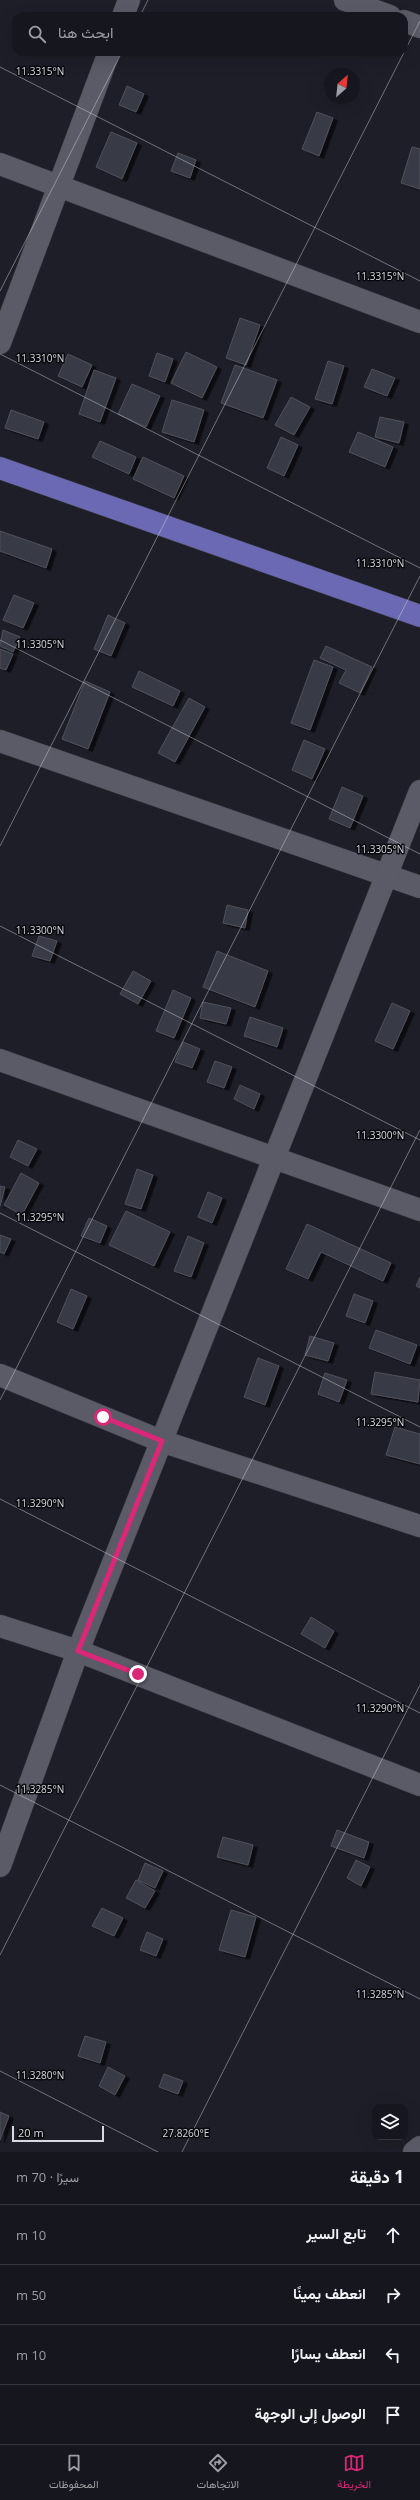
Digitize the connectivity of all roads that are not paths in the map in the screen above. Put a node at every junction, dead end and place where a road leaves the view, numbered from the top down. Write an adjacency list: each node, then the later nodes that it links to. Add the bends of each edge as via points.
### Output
1 (129, 0): 3 (street)
2 (345, 0): 4 (street)
3 (124, 12)
4 (379, 12)
5 (408, 22): 6 (street)
6 (420, 27)
7 (107, 56): 9 (street)
8 (0, 164): 9 (street)
9 (58, 186): 10 (street); 11 (street)
10 (420, 322)
11 (0, 343)
12 (0, 468): 13 (main road)
13 (420, 616)
14 (0, 741): 16 (street)
15 (420, 791): 16 (street)
16 (386, 874): 17 (street); 19 (street)
17 (420, 887)
18 (0, 1060): 19 (street)
19 (274, 1157): 20 (street); 22 (street)
20 (420, 1210)
21 (0, 1376): 22 (street)
22 (162, 1441): 23 (street); 25 (street)
23 (420, 1526)
24 (0, 1626): 25 (street)
25 (78, 1651): 26 (street); 27 (street)
26 (420, 1785)
27 (0, 1866)
28 (420, 2147): 29 (street)
29 (414, 2152)

